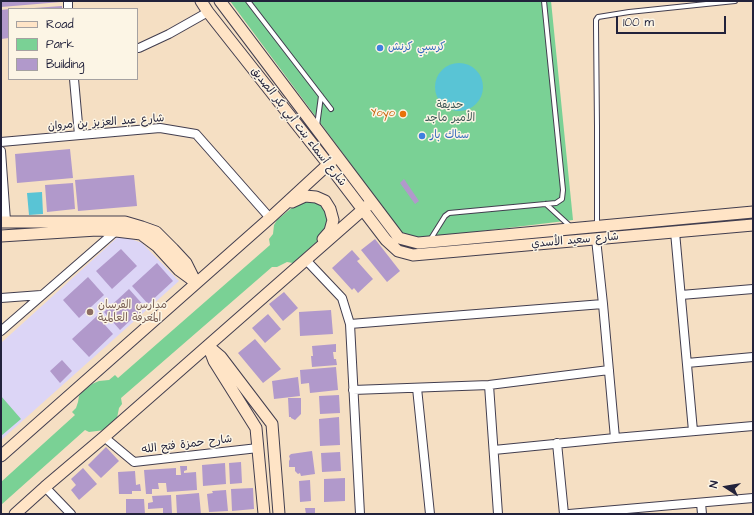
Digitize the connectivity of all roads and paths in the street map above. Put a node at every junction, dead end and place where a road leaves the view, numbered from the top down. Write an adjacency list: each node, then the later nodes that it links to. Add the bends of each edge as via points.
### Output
1 (201, 1): 6 (street, شارع أسماء بنت أبي بكر الصديق)
2 (220, 1): 11 (street, شارع أسماء بنت أبي بكر الصديق)
3 (248, 1): 9 (lane)
4 (544, 1): 18 (lane, via 563,190 562,199 556,203)
5 (735, 1): 24 (lane, via 629,12 598,17 596,20)
6 (208, 12): 7 (street); 16 (street, شارع أسماء بنت أبي بكر الصديق)
7 (138, 48)
8 (74, 80): 12 (street)
9 (321, 96): 10 (lane); 11 (lane)
10 (331, 109)
11 (316, 128): 15 (street, شارع أسماء بنت أبي بكر الصديق)
12 (79, 135): 13 (street, شارع عبد العزيز بن مروان); 21 (street, شارع عبد العزيز بن مروان, via 160,128 196,134)
13 (1, 142)
14 (1, 151): 22 (street)
15 (337, 156): 16 (street); 17 (street, شارع أسماء بنت أبي بكر الصديق)
16 (328, 164): 19 (street, شارع أسماء بنت أبي بكر الصديق); 21 (street)
17 (372, 202): 19 (street); 29 (street, شارع أسماء بنت أبي بكر الصديق)
18 (546, 204): 25 (lane); 31 (lane, via 449,214 445,216)
19 (362, 210): 32 (street, شارع أسماء بنت أبي بكر الصديق); 33 (street)
20 (753, 212): 24 (street, شارع سعيد الأسدي)
21 (270, 218): 33 (street, via 305,196 325,201 333,220 330,231); 34 (street)
22 (4, 221): 34 (street, via 125,222 142,227 156,232 173,249 186,263)
23 (753, 226): 27 (street, شارع سعيد الأسدي)
24 (597, 227): 25 (street, شارع سعيد الأسدي)
25 (573, 229): 31 (street, شارع سعيد الأسدي)
26 (116, 231): 28 (street); 34 (street, via 141,234); 36 (street)
27 (675, 232): 30 (street, شارع سعيد الأسدي); 37 (street)
28 (1, 236)
29 (399, 238): 31 (street, شارع سعيد الأسدي, via 418,243)
30 (596, 239): 32 (street, شارع سعيد الأسدي, via 413,255); 39 (street)
31 (429, 242)
32 (398, 251)
33 (306, 260): 40 (street, via 342,298); 42 (street)
34 (196, 283): 56 (street)
35 (753, 289): 37 (street)
36 (41, 295): 38 (street); 41 (street)
37 (681, 295): 44 (street)
38 (1, 298)
39 (603, 304): 40 (street); 45 (street)
40 (350, 324): 48 (street)
41 (1, 331)
42 (208, 346): 51 (street); 54 (street, via 214,361 256,428); 64 (street, via 221,357 272,424)
43 (753, 357): 44 (street)
44 (687, 363): 50 (street)
45 (609, 370): 46 (street); 52 (street)
46 (489, 386): 47 (street); 55 (street)
47 (418, 388): 48 (street); 66 (street)
48 (353, 390): 65 (street)
49 (753, 426): 50 (street)
50 (693, 431): 52 (street)
51 (104, 437): 54 (street, شارح حمزة فتح الله, via 134,462); 57 (street)
52 (616, 438): 53 (street)
53 (557, 443): 55 (street); 68 (street)
54 (258, 448): 63 (street)
55 (494, 450): 67 (street)
56 (1, 456)
57 (45, 487): 61 (street); 62 (street)
58 (753, 498): 59 (street)
59 (701, 503): 60 (street); 70 (street)
60 (618, 512): 69 (street)
61 (15, 514)
62 (71, 514)
63 (264, 514)
64 (279, 514)
65 (360, 514)
66 (430, 514)
67 (498, 514)
68 (564, 514)
69 (569, 514)
70 (702, 514)

